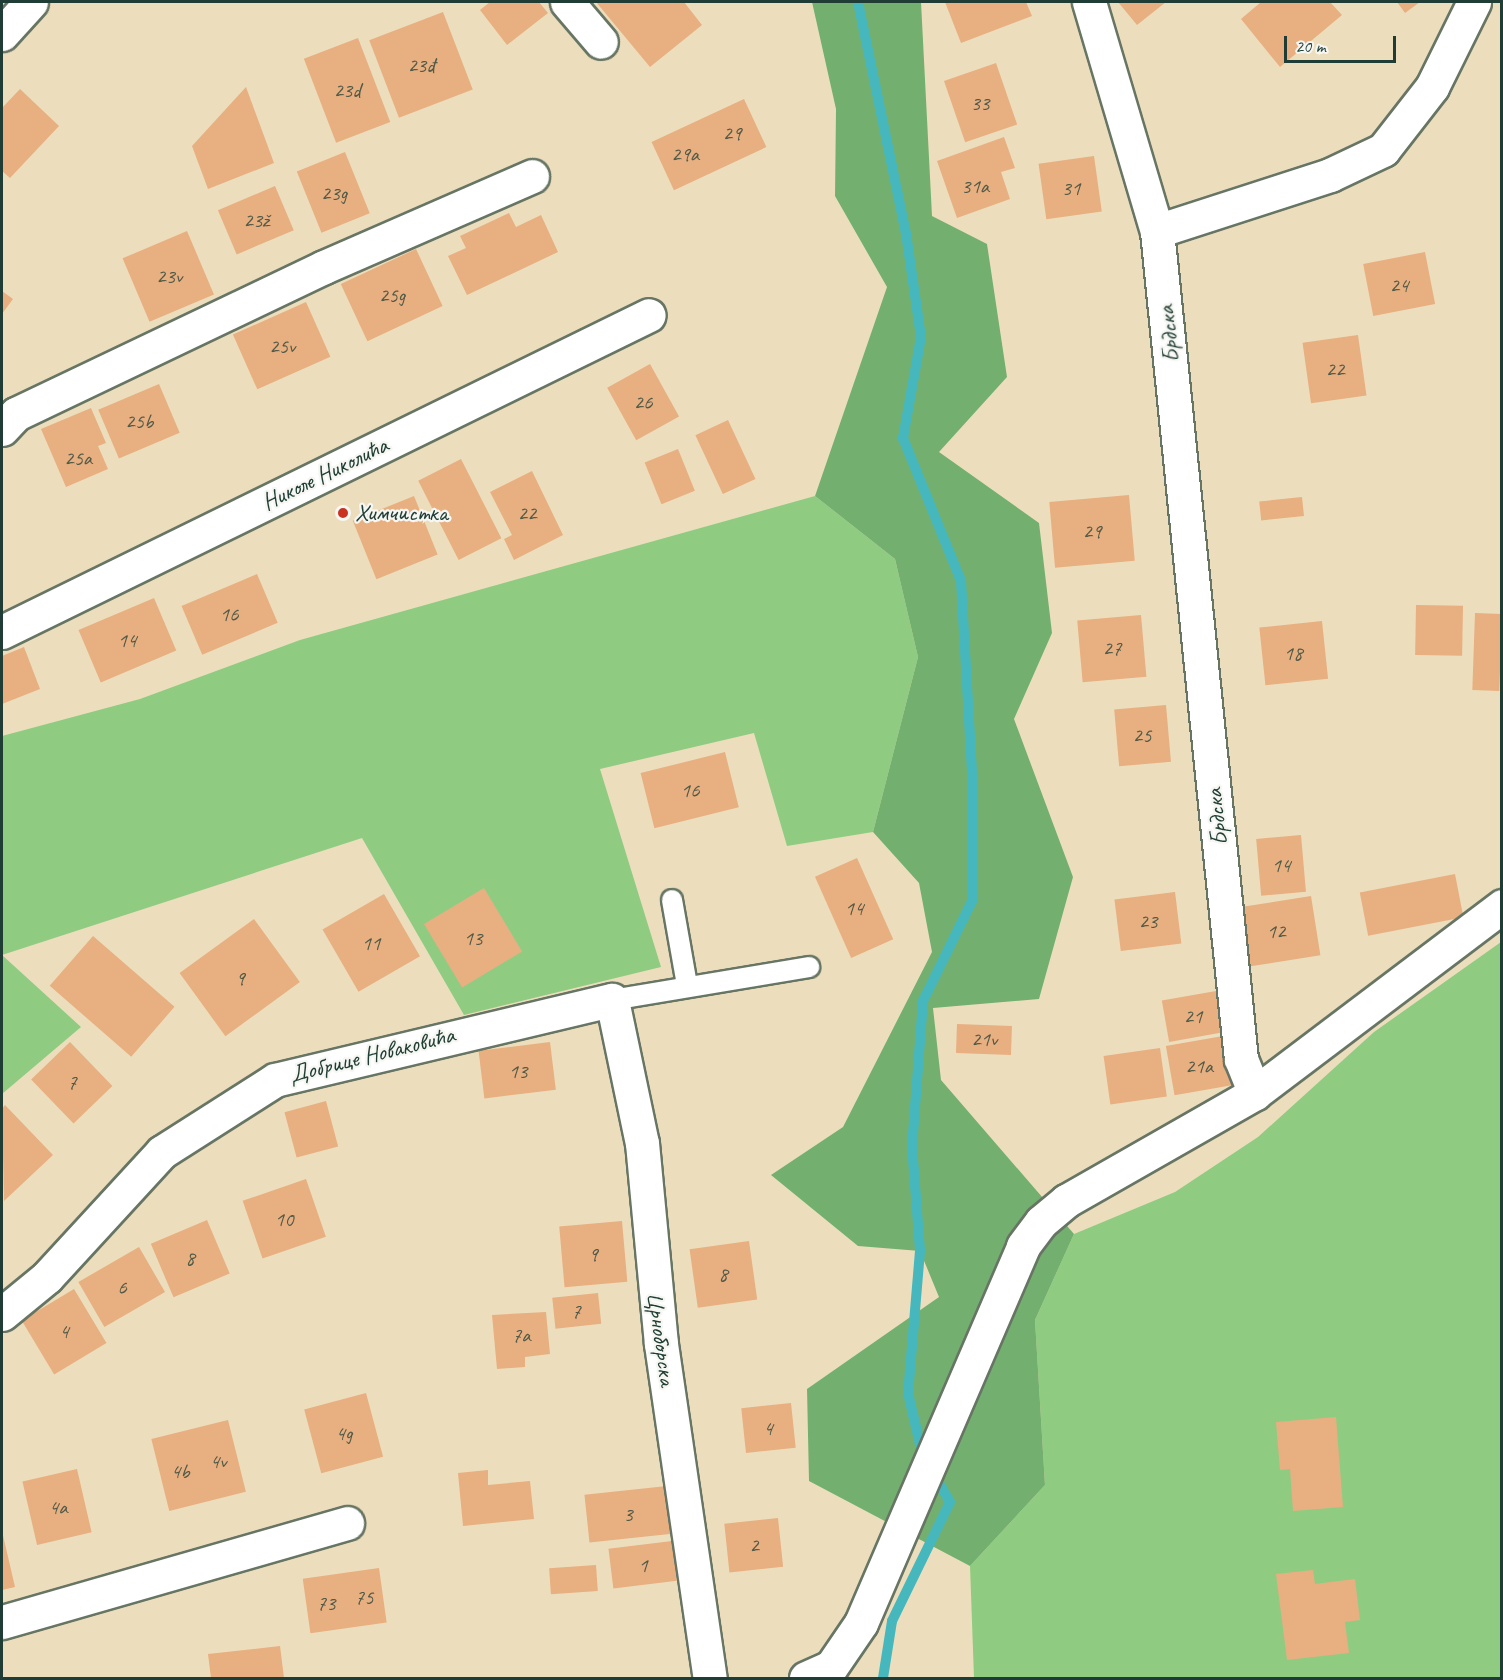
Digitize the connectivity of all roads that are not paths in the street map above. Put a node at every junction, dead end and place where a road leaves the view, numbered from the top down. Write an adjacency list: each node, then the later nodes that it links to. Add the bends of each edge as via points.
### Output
1 (31, 2): 5 (street)
2 (567, 2): 6 (street)
3 (1089, 2): 8 (street, Брдска)
4 (1474, 2): 8 (street, via 1432,87 1383,150 1330,175)
5 (2, 33)
6 (601, 42)
7 (532, 176): 10 (street, via 324,267 16,414)
8 (1157, 231): 17 (street, Брдска, via 1241,1059)
9 (649, 315): 11 (street, Николе Николића)
10 (2, 429)
11 (2, 632)
12 (672, 900): 15 (lane)
13 (1502, 906): 17 (street)
14 (809, 966): 15 (lane)
15 (687, 986): 16 (lane)
16 (612, 1000): 18 (street, Добрице Новаковића, via 275,1080 162,1152 47,1277); 21 (street, Црноборска, via 640,1132 655,1298)
17 (1255, 1094): 22 (street, via 1066,1202 1041,1222 1023,1246 889,1563 840,1657)
18 (2, 1314)
19 (347, 1523): 20 (street)
20 (2, 1622)
21 (710, 1678)
22 (806, 1678)

